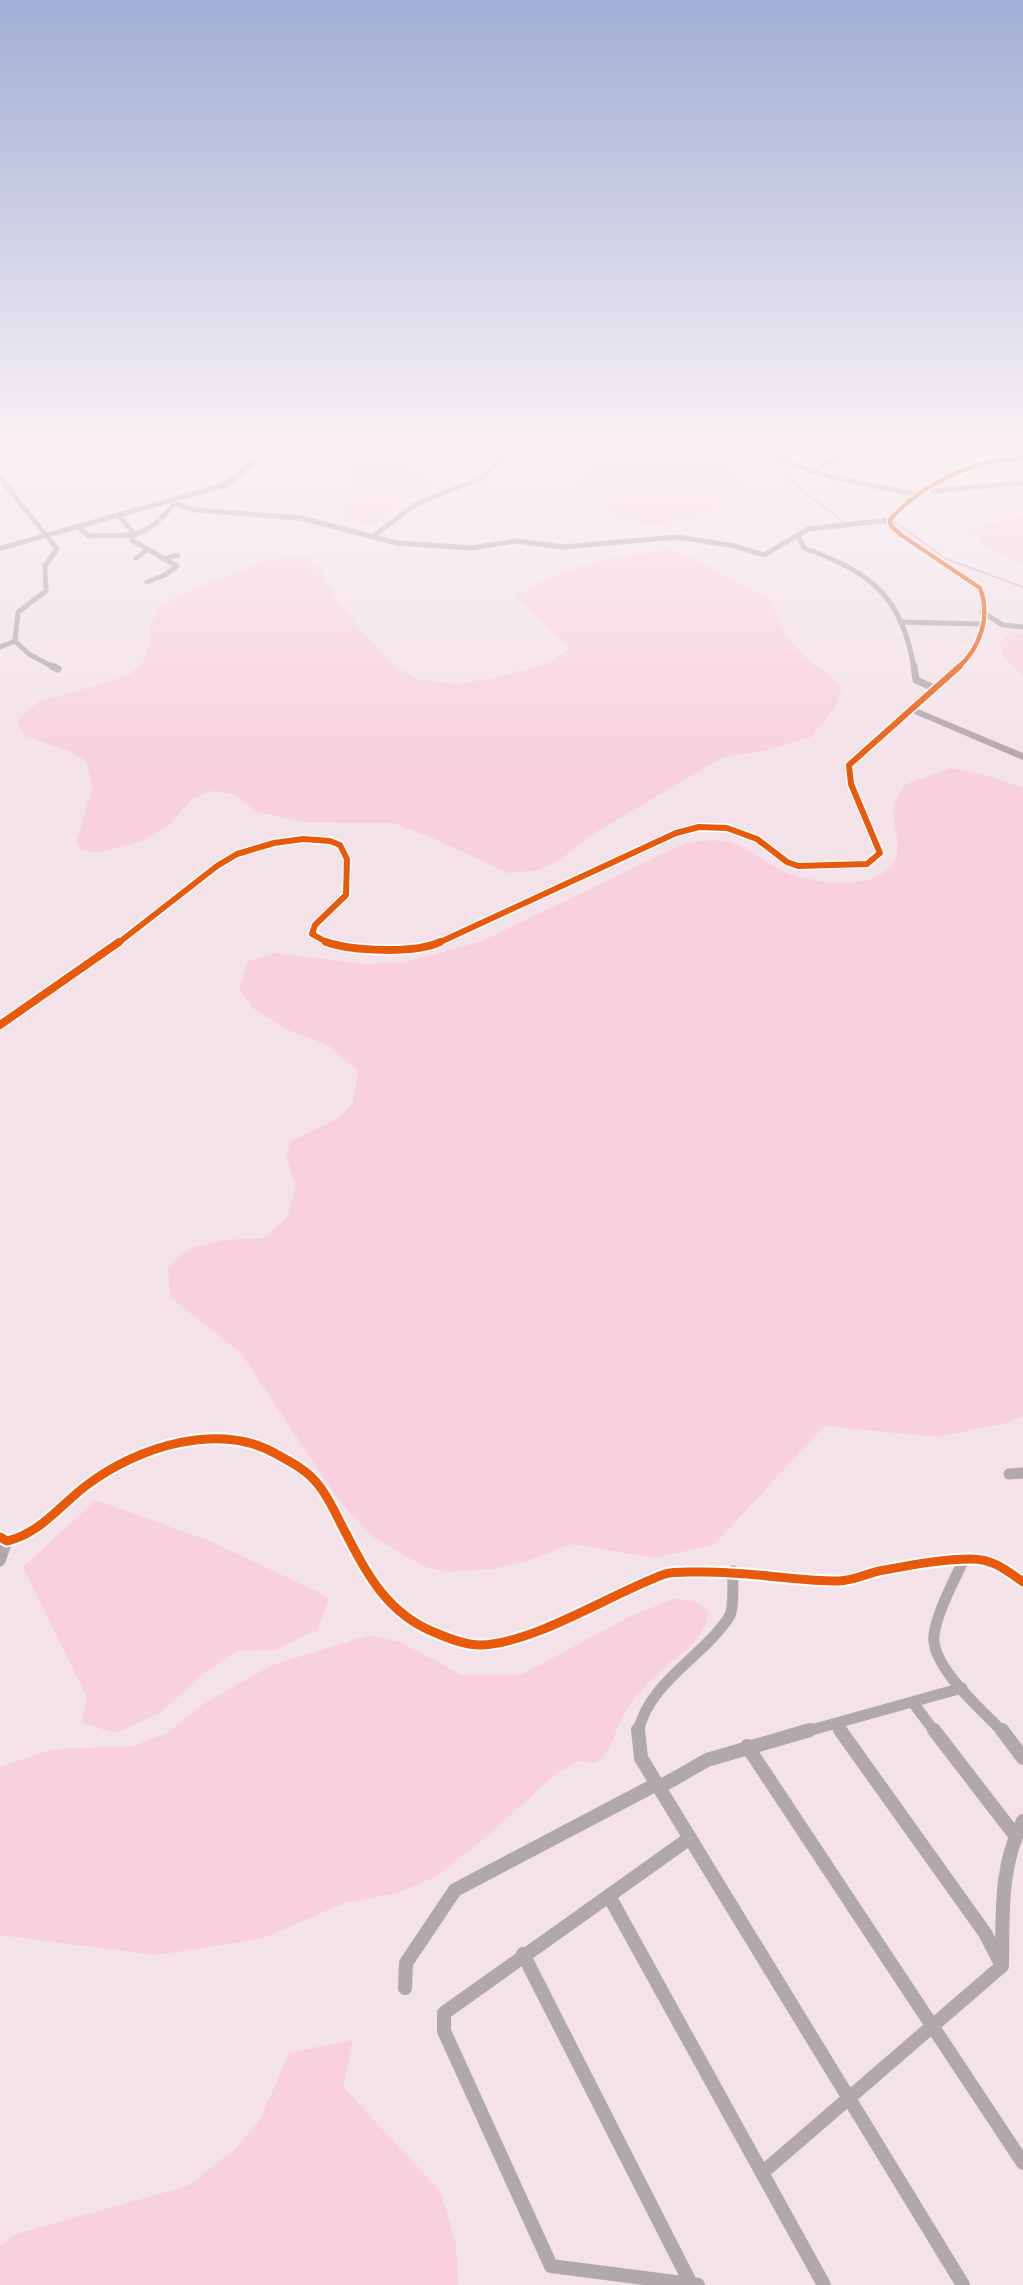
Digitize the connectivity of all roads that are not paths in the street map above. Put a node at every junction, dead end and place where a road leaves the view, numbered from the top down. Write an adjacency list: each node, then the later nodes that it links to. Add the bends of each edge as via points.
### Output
1 (53, 555): 14 (street, via 45,566 46,591 17,610)
2 (141, 555): 7 (street)
3 (155, 555): 8 (street)
4 (178, 555): 8 (street)
5 (822, 555): 11 (street, via 845,563 882,591)
6 (930, 555): 10 (street, via 980,588)
7 (136, 558)
8 (163, 559): 9 (street, via 177,566)
9 (147, 582)
10 (982, 612): 12 (street); 13 (street, via 1003,625)
11 (900, 622): 12 (street); 17 (street, via 911,650 916,680)
12 (982, 624): 17 (street, via 976,650)
13 (1023, 627)
14 (15, 640): 15 (street); 16 (street, via 29,654)
15 (0, 647)
16 (58, 669)
17 (934, 688): 18 (street)
18 (913, 710): 19 (street); 20 (street, via 849,765 851,784 879,853 867,864 798,866 743,832 711,826 687,829 434,945 396,949 325,945 315,939 312,928 346,895 344,850 321,840 270,844 240,853 208,872 120,942)
19 (1023, 757)
20 (0, 1025)
21 (1023, 1473): 22 (street)
22 (1009, 1474)
23 (4, 1539): 24 (street); 26 (street, via 32,1532 88,1484 129,1460 158,1448 220,1440 249,1443 302,1469 327,1497 370,1579 390,1605 417,1626 456,1641 480,1645 518,1638 668,1573)
24 (0, 1561)
25 (963, 1561): 26 (street, via 883,1570 842,1581); 27 (street, via 994,1562); 28 (street, via 933,1643 942,1664)
26 (733, 1571): 33 (street, via 730,1615 652,1700 641,1719 638,1732 642,1758)
27 (1023, 1582)
28 (962, 1688): 29 (street); 32 (street, via 1014,1743)
29 (914, 1704): 30 (street); 35 (street)
30 (836, 1725): 31 (street); 39 (street, via 985,1933)
31 (747, 1746): 33 (street, via 703,1761); 41 (street)
32 (1023, 1758)
33 (662, 1788): 36 (street); 40 (street, via 651,1787 455,1890 406,1963)
34 (1023, 1821): 35 (street)
35 (1014, 1834): 39 (street, via 1007,1861)
36 (690, 1838): 37 (street); 42 (street)
37 (609, 1896): 38 (street); 44 (street)
38 (523, 1954): 45 (street); 45 (street, via 444,2013 444,2031 551,2266)
39 (1002, 1966): 41 (street)
40 (405, 1988)
41 (934, 2028): 42 (street); 43 (street)
42 (850, 2095): 44 (street); 47 (street)
43 (1023, 2163)
44 (762, 2173): 46 (street)
45 (694, 2284)
46 (824, 2285)
47 (963, 2285)

